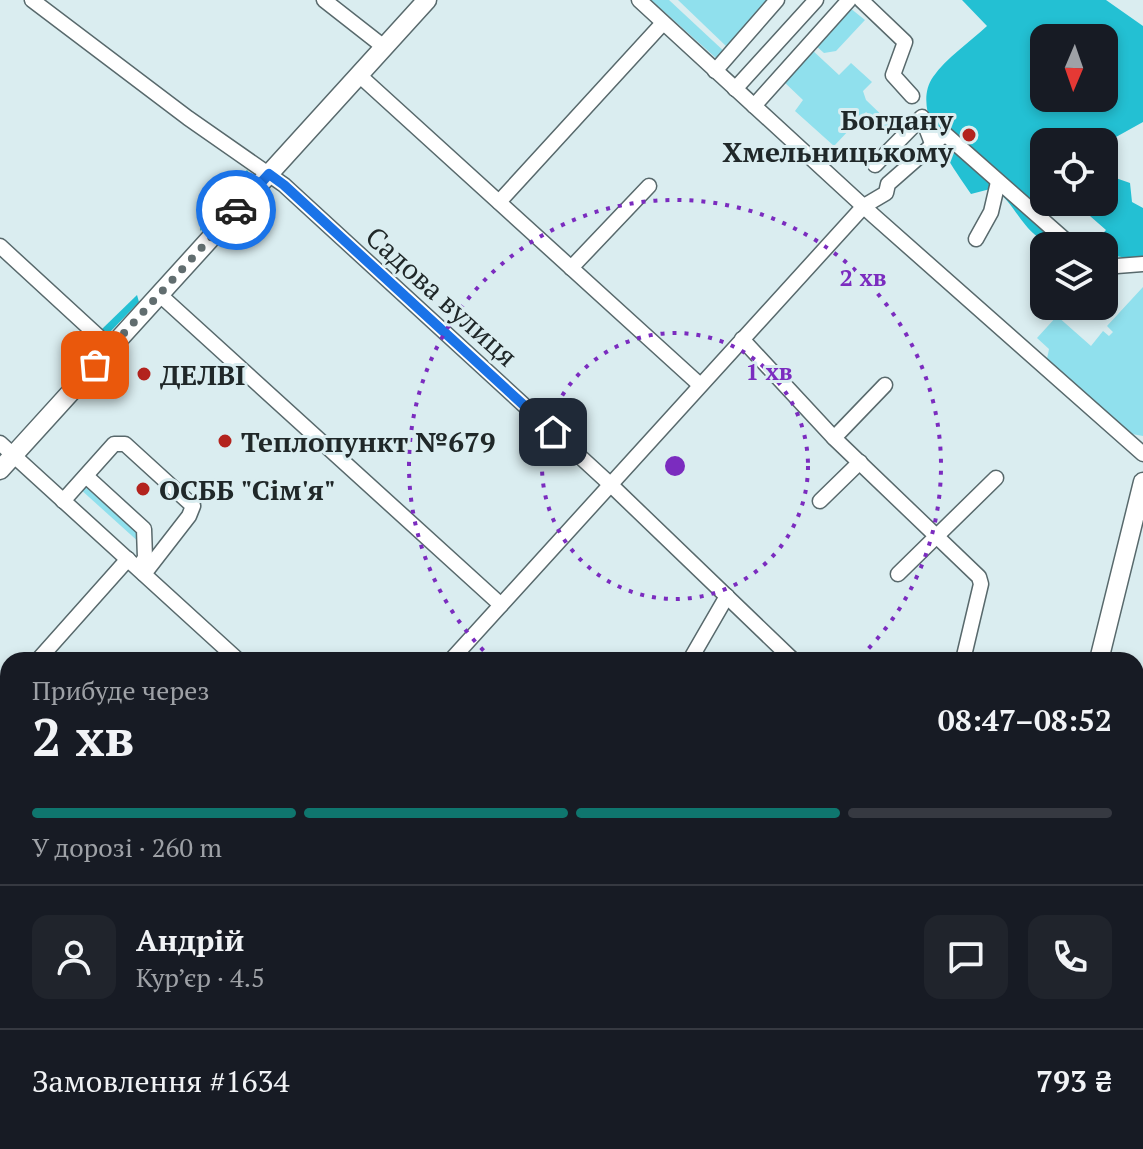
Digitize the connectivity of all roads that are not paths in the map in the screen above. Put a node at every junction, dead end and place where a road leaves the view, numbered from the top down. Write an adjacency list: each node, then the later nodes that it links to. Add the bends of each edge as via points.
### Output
1 (32, 0): 18 (street, Садова вулиця)
2 (324, 0): 10 (street)
3 (427, 0): 10 (main road)
4 (639, 0): 9 (street)
5 (777, 0): 11 (street)
6 (816, 0): 13 (street)
7 (849, 0): 15 (street)
8 (861, 0): 14 (street, via 903,37 906,47 893,75)
9 (663, 23): 11 (street); 21 (street)
10 (384, 47): 12 (main road)
11 (715, 71): 13 (street)
12 (359, 75): 18 (main road); 21 (street)
13 (735, 89): 15 (street)
14 (912, 96)
15 (754, 106): 22 (street)
16 (933, 146): 17 (street, via 922,117); 19 (street, via 945,134); 22 (street, via 888,184 886,193)
17 (875, 165)
18 (269, 174): 29 (main road); 42 (street, Садова вулиця)
19 (998, 182): 23 (street); 24 (street, via 991,212)
20 (649, 186): 28 (street)
21 (499, 202): 28 (street)
22 (864, 206): 30 (street); 36 (street)
23 (1056, 232)
24 (976, 239)
25 (0, 246): 31 (street)
26 (1143, 264): 27 (street)
27 (1118, 266)
28 (571, 268): 32 (street)
29 (160, 295): 31 (main road); 49 (street)
30 (742, 339): 32 (street); 34 (street)
31 (111, 348): 35 (main road)
32 (700, 385): 42 (street)
33 (885, 385): 34 (street)
34 (834, 438): 37 (street)
35 (7, 449): 38 (main road); 43 (street)
36 (1143, 454)
37 (860, 462): 44 (street); 45 (street)
38 (0, 470)
39 (86, 476): 43 (street); 46 (street, via 144,529 145,558); 46 (street, via 114,444 123,442 192,504 189,516)
40 (996, 478): 45 (street)
41 (1143, 482): 56 (main road)
42 (611, 485): 48 (street, Садова вулиця); 49 (street)
43 (63, 501): 46 (street)
44 (820, 501)
45 (937, 537): 47 (street); 55 (street, via 981,584)
46 (137, 567): 50 (street); 51 (street)
47 (898, 574)
48 (727, 596): 53 (street); 54 (street, Садова вулиця)
49 (501, 605): 52 (street)
50 (47, 652)
51 (229, 652)
52 (458, 652)
53 (695, 652)
54 (785, 652)
55 (965, 652)
56 (1101, 652)

